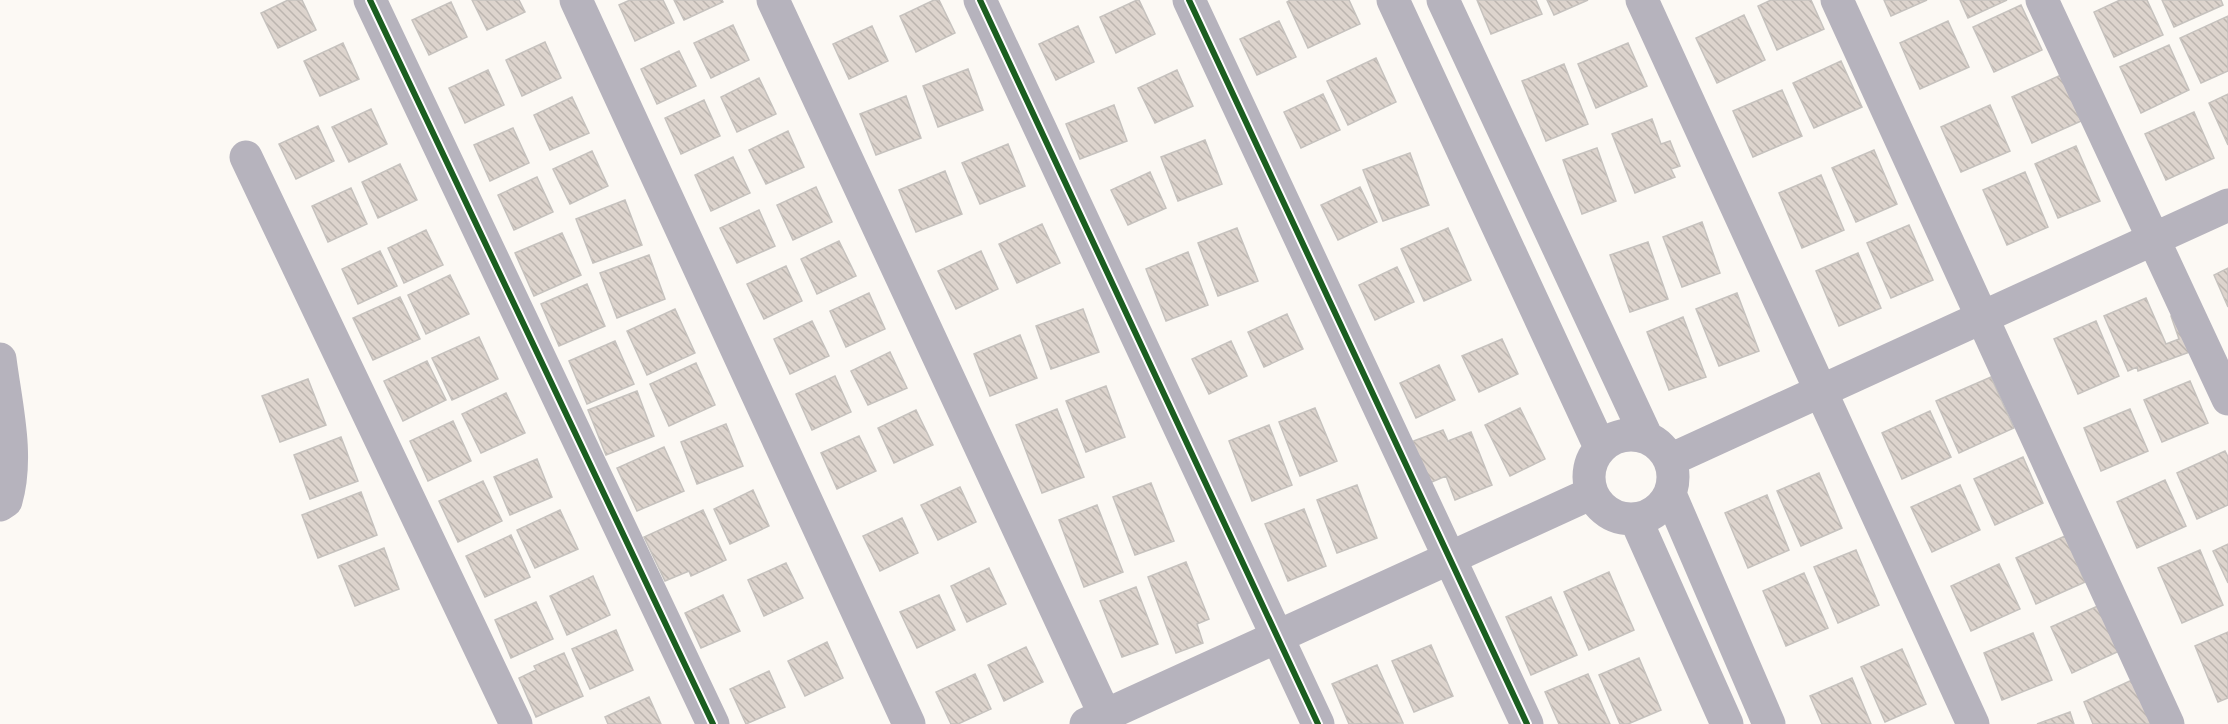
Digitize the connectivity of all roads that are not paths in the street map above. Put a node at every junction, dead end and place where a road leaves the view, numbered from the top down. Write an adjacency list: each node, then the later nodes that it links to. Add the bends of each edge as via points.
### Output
1 (370, 0): 29 (street)
2 (576, 0): 30 (street)
3 (773, 0): 27 (street)
4 (980, 0): 26 (street)
5 (1189, 0): 25 (street)
6 (1393, 0): 19 (street)
7 (1443, 0): 18 (street)
8 (1642, 0): 16 (street)
9 (1837, 0): 14 (street)
10 (2043, 0): 13 (street)
11 (246, 157): 28 (street)
12 (2228, 206): 13 (street)
13 (2153, 239): 14 (street); 17 (street)
14 (1984, 317): 16 (street); 36 (street)
15 (0, 360): 23 (street, via 12,460 11,486 6,501)
16 (1819, 392): 20 (street); 35 (street)
17 (2228, 399)
18 (1647, 438): 19 (street, via 1622,435); 20 (street)
19 (1600, 447): 21 (street, via 1589,470)
20 (1670, 460): 22 (street)
21 (1592, 494): 24 (street, via 1610,514); 25 (street)
22 (1670, 494): 24 (street, via 1657,512); 34 (street)
23 (0, 505)
24 (1636, 520): 33 (street)
25 (1449, 559): 26 (street); 32 (street)
26 (1277, 637): 27 (street); 31 (street)
27 (1100, 721)
28 (516, 724)
29 (713, 724)
30 (909, 724)
31 (1318, 724)
32 (1527, 724)
33 (1727, 724)
34 (1769, 724)
35 (1973, 724)
36 (2168, 724)

